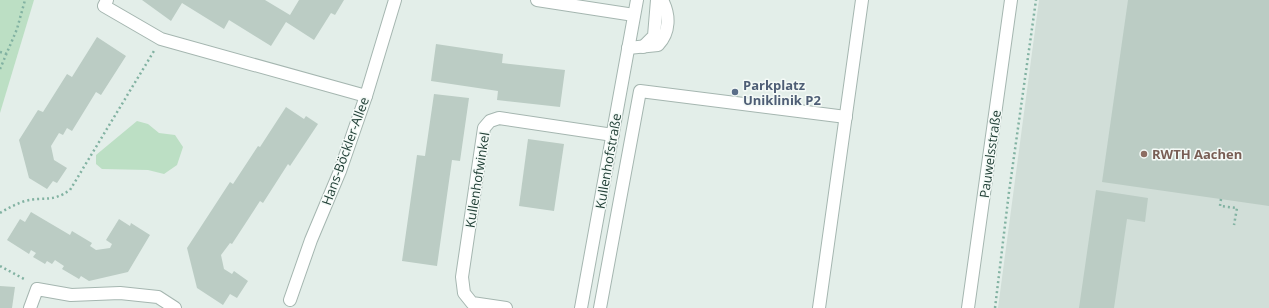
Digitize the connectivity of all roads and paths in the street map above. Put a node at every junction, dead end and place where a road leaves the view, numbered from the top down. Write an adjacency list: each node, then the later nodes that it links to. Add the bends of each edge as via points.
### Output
1 (25, 0): 16 (path)
2 (107, 0): 12 (street, via 104,6)
3 (395, 0): 18 (street, Hans-Böckler-Allee)
4 (537, 0): 11 (street)
5 (637, 0): 11 (street, Kullenhofstraße)
6 (657, 0): 13 (street, via 654,36)
7 (662, 0): 13 (street, via 668,23 665,38 658,45)
8 (862, 0): 19 (street)
9 (1011, 0): 33 (street, Pauwelsstraße)
10 (1036, 0): 34 (path)
11 (634, 14): 14 (street, Kullenhofstraße)
12 (161, 39): 18 (street); 22 (path, via 70,190 58,198 26,201)
13 (643, 47): 14 (street)
14 (628, 48): 20 (street, Kullenhofstraße)
15 (0, 52): 16 (path)
16 (7, 54): 17 (path)
17 (0, 69)
18 (366, 96): 26 (street, Hans-Böckler-Allee, via 340,171 311,240)
19 (846, 117): 31 (street, via 640,91); 32 (street)
20 (612, 135): 29 (street, Kullenhofwinkel, via 499,118 490,121 484,128 462,277 464,293 472,302); 30 (street, Kullenhofstraße)
21 (1221, 199): 23 (path, via 1220,206 1237,208)
22 (0, 213)
23 (1234, 225)
24 (0, 266): 25 (path)
25 (37, 289): 27 (street); 28 (street, via 71,295 120,293 158,297)
26 (290, 305)
27 (30, 308)
28 (175, 308)
29 (506, 308)
30 (581, 308)
31 (600, 308)
32 (819, 308)
33 (968, 308)
34 (995, 308)

